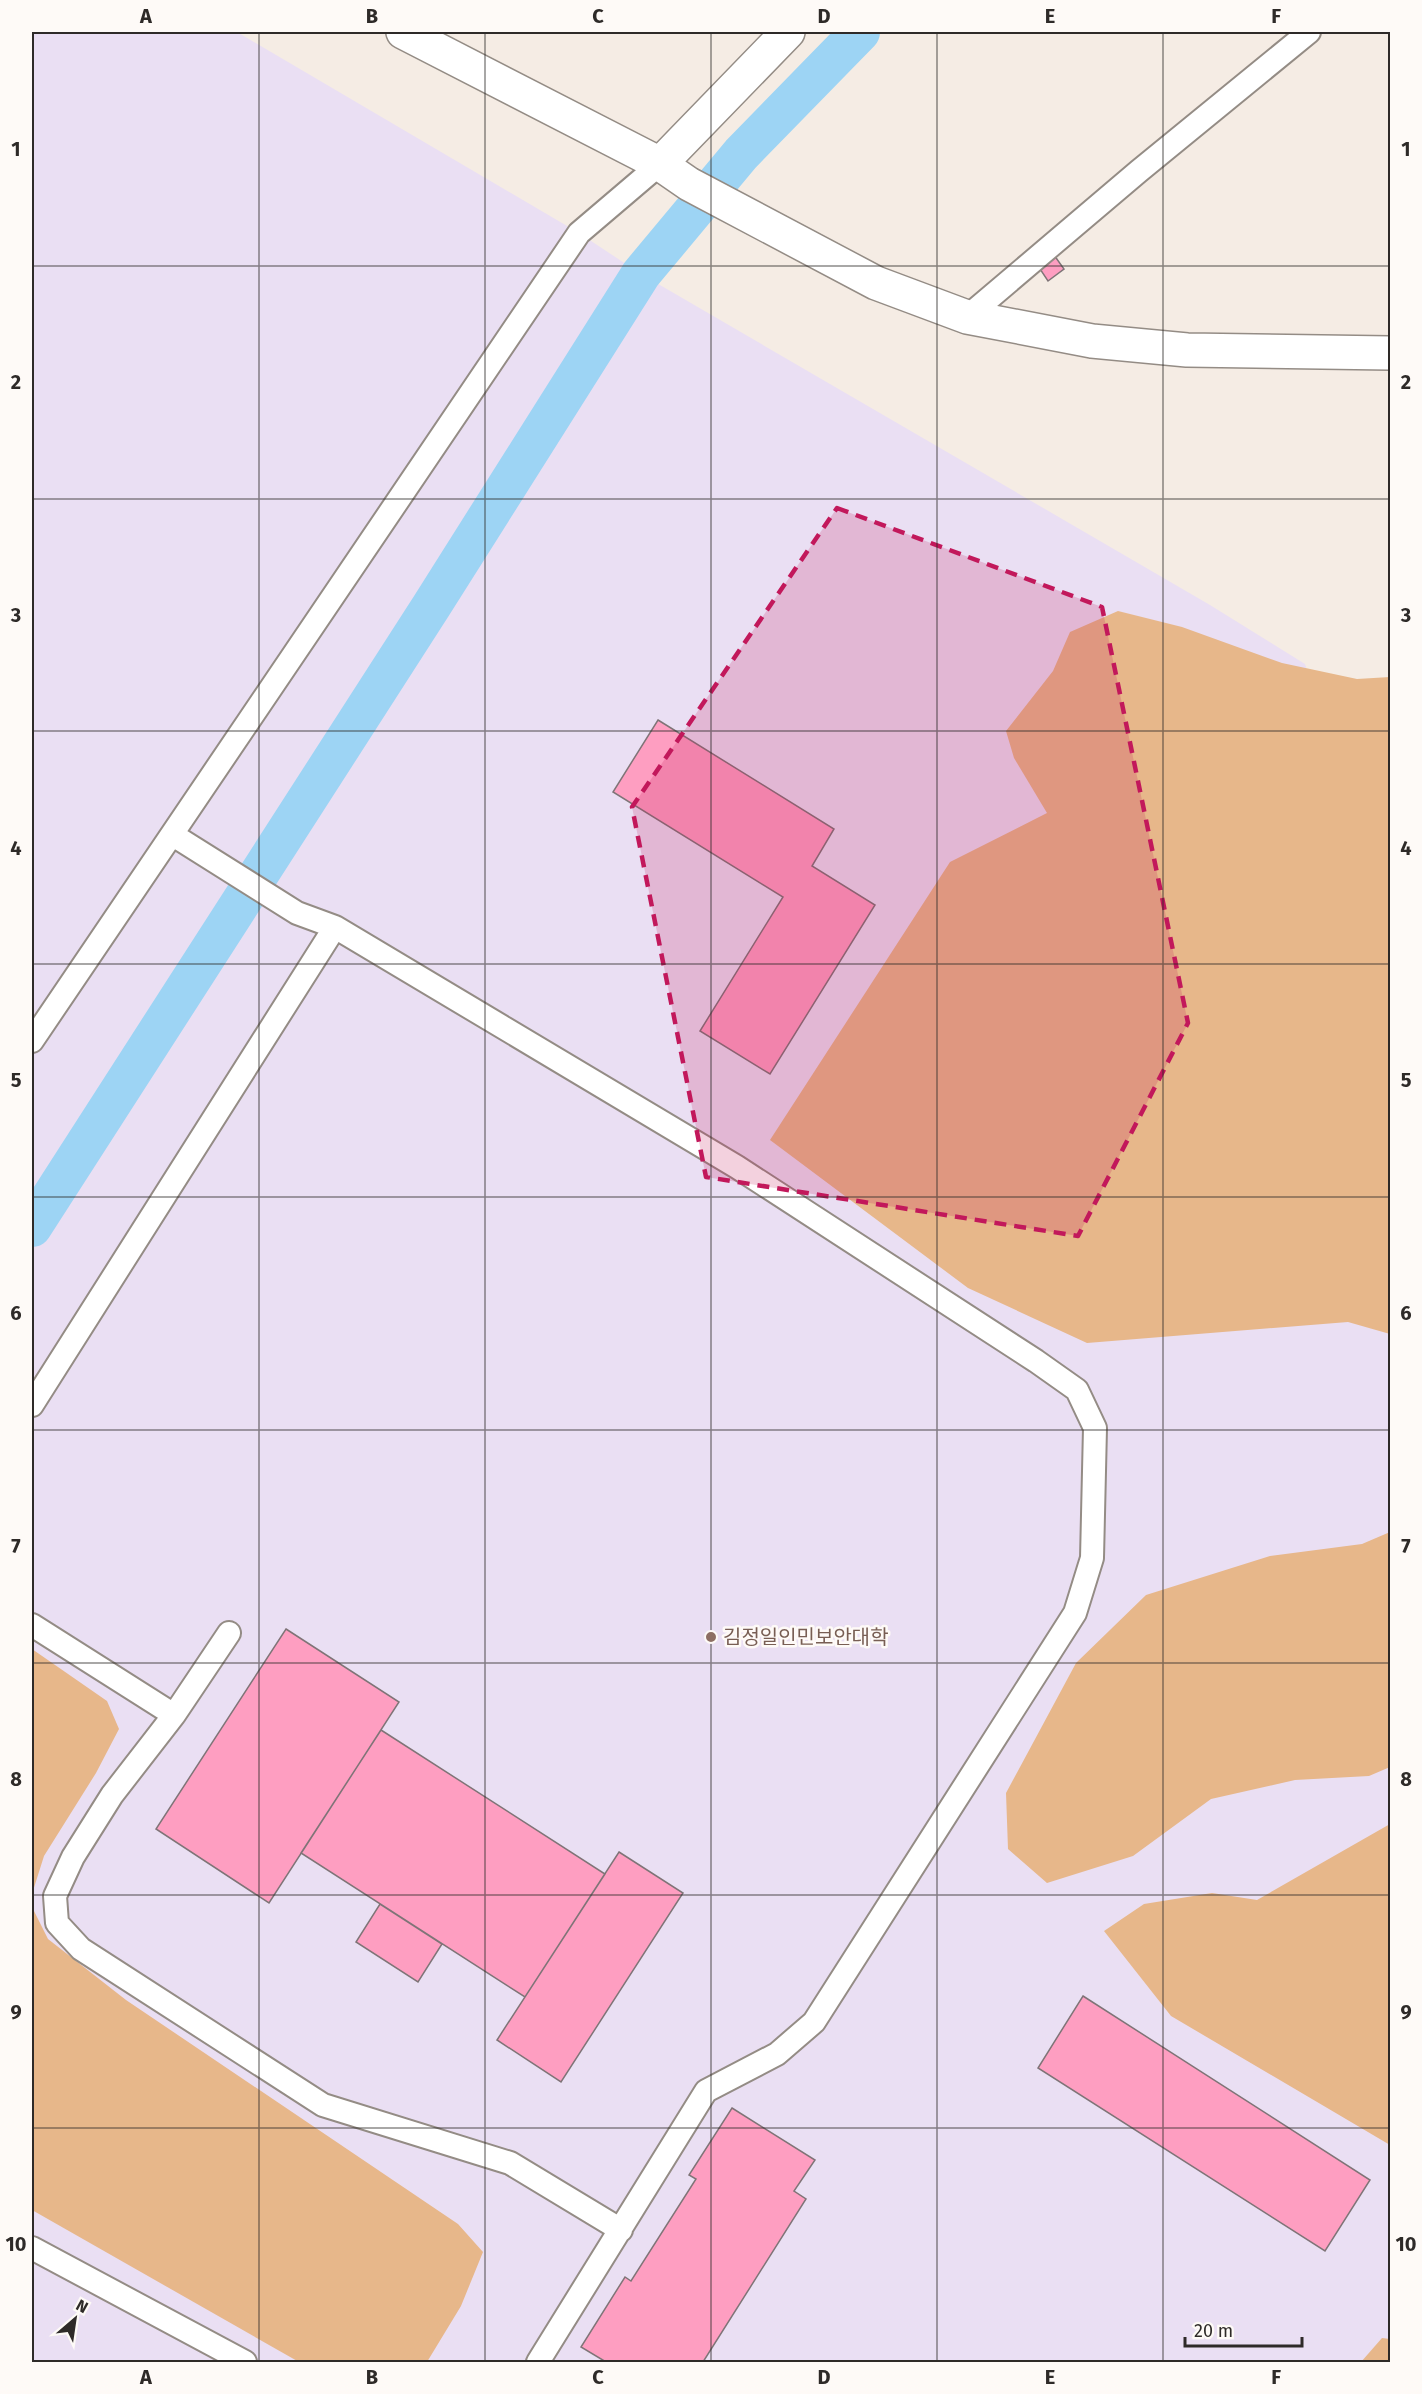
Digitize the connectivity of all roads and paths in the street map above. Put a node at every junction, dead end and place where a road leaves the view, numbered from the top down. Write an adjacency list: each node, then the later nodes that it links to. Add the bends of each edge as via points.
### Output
1 (403, 32): 4 (street)
2 (788, 32): 4 (street)
3 (1309, 32): 5 (lane)
4 (660, 164): 5 (street, via 689,184 876,283); 7 (lane, via 579,233)
5 (967, 317): 6 (street, via 1092,341 1187,350)
6 (1390, 353)
7 (173, 835): 8 (lane, via 297,913); 9 (lane)
8 (335, 927): 10 (lane); 14 (lane, via 737,1167 1035,1361 1077,1390 1095,1428 1092,1558 1075,1612 814,2022 777,2054 706,2091)
9 (32, 1041)
10 (32, 1406)
11 (32, 1625): 13 (lane)
12 (229, 1633): 13 (lane)
13 (174, 1715): 14 (lane, via 112,1795 73,1857 55,1896 57,1923 81,1948 323,2105 510,2163)
14 (621, 2230): 17 (lane)
15 (32, 2248): 16 (lane)
16 (245, 2362)
17 (537, 2362)

